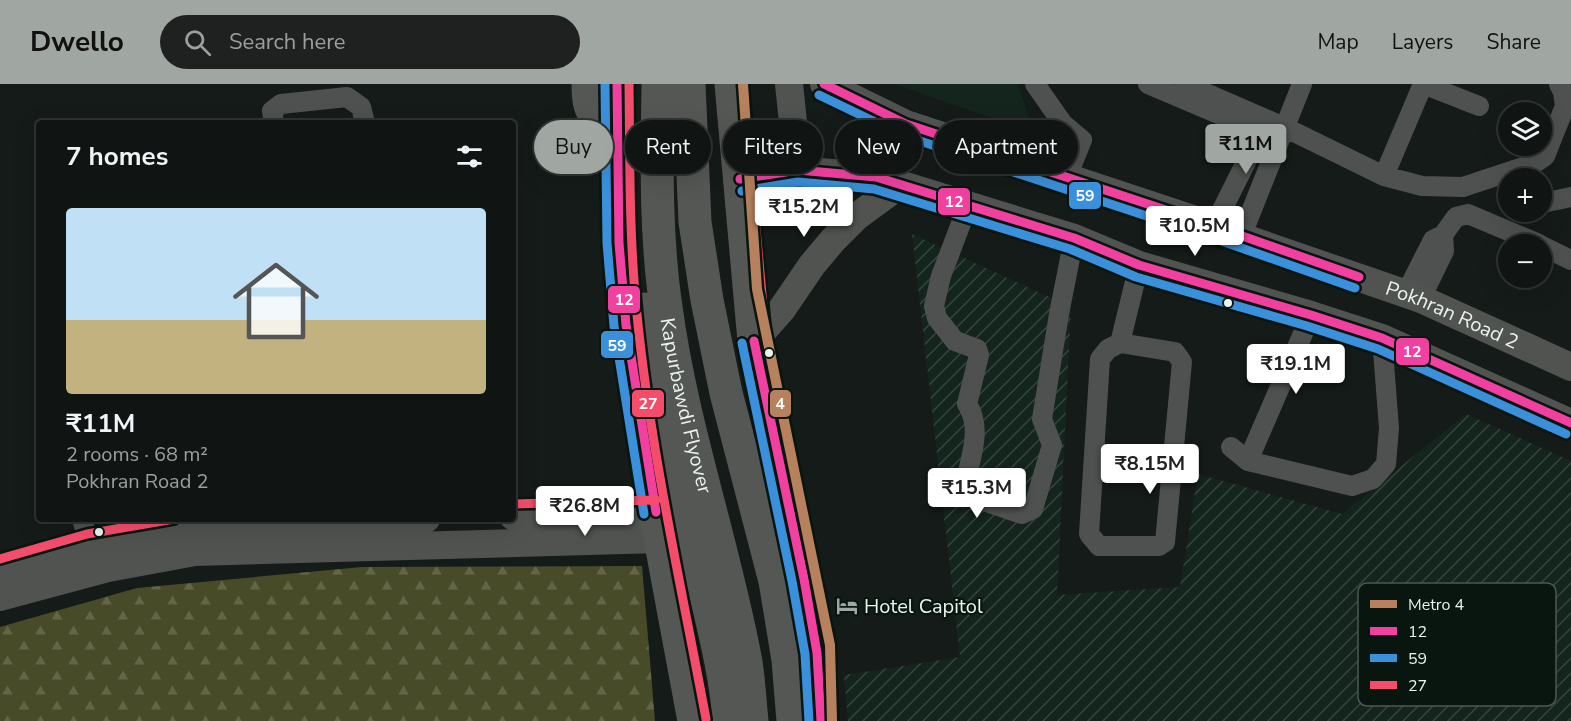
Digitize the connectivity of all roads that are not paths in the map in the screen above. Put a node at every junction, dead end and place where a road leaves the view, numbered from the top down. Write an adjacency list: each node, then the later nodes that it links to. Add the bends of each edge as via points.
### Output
1 (588, 84): 20 (highway, via 593,115)
2 (617, 84): 20 (highway)
3 (640, 84): 56 (highway, Kapurbawdi Flyover, via 639,181 654,375 719,648)
4 (658, 84): 57 (highway, Kapurbawdi Flyover, via 657,190 665,306 746,663)
5 (689, 84): 58 (highway, via 695,222 707,300 726,393 775,581)
6 (731, 84): 25 (highway)
7 (789, 84): 18 (main road)
8 (824, 84): 24 (main road, Pokhran Road 2, via 906,124)
9 (1035, 84): 24 (street, via 1063,124 1083,137)
10 (1148, 84): 32 (street, via 1254,129 1257,140)
11 (1185, 84): 19 (street)
12 (1302, 84): 19 (street)
13 (1423, 84): 15 (street); 23 (street)
14 (1559, 84): 23 (street, via 1565,106 1545,156 1535,163 1463,188 1422,186)
15 (1479, 106)
16 (274, 120): 17 (street, via 272,111 281,104 347,97 361,107)
17 (364, 120)
18 (793, 120)
19 (1286, 128): 23 (street); 34 (street)
20 (617, 130): 50 (highway, via 619,243 626,325)
21 (823, 172): 26 (main road, via 876,177)
22 (772, 174): 25 (main road)
23 (1384, 176)
24 (1067, 177): 32 (main road, Pokhran Road 2)
25 (740, 179): 42 (highway)
26 (901, 184): 29 (main road); 42 (main road, via 856,217 833,240)
27 (1571, 197): 28 (street)
28 (1552, 201)
29 (968, 205): 35 (main road); 35 (street, via 934,306 937,318 955,341 977,349 979,355 967,404 976,430 965,485 972,497 1022,514 1034,509 1052,445 1042,419)
30 (1498, 220): 31 (street)
31 (1493, 223): 33 (street); 39 (street, via 1468,213 1456,217 1443,235 1433,240)
32 (1214, 226): 34 (main road, Pokhran Road 2)
33 (1516, 234)
34 (1241, 237): 39 (main road, Pokhran Road 2)
35 (1074, 238): 38 (main road)
36 (1552, 251): 37 (street)
37 (1571, 260)
38 (1139, 265): 40 (main road); 43 (street)
39 (1414, 296): 44 (main road, Pokhran Road 2)
40 (1311, 315): 41 (main road); 47 (street)
41 (1382, 338): 45 (main road); 47 (street, via 1389,428 1386,464 1373,479 1352,486)
42 (754, 341): 59 (highway, via 804,579 817,653)
43 (1120, 343): 43 (street, via 1175,352 1182,362 1165,542 1159,546 1099,546 1089,534 1100,359)
44 (1571, 367)
45 (1571, 423)
46 (1231, 447): 47 (street)
47 (1248, 461)
48 (516, 516): 50 (main road)
49 (415, 522): 51 (main road)
50 (658, 525): 51 (main road); 55 (highway)
51 (392, 528): 52 (main road, via 211,525 183,542)
52 (90, 545): 53 (main road); 54 (main road)
53 (0, 572)
54 (0, 597)
55 (694, 721)
56 (729, 721)
57 (752, 721)
58 (793, 721)
59 (822, 721)

